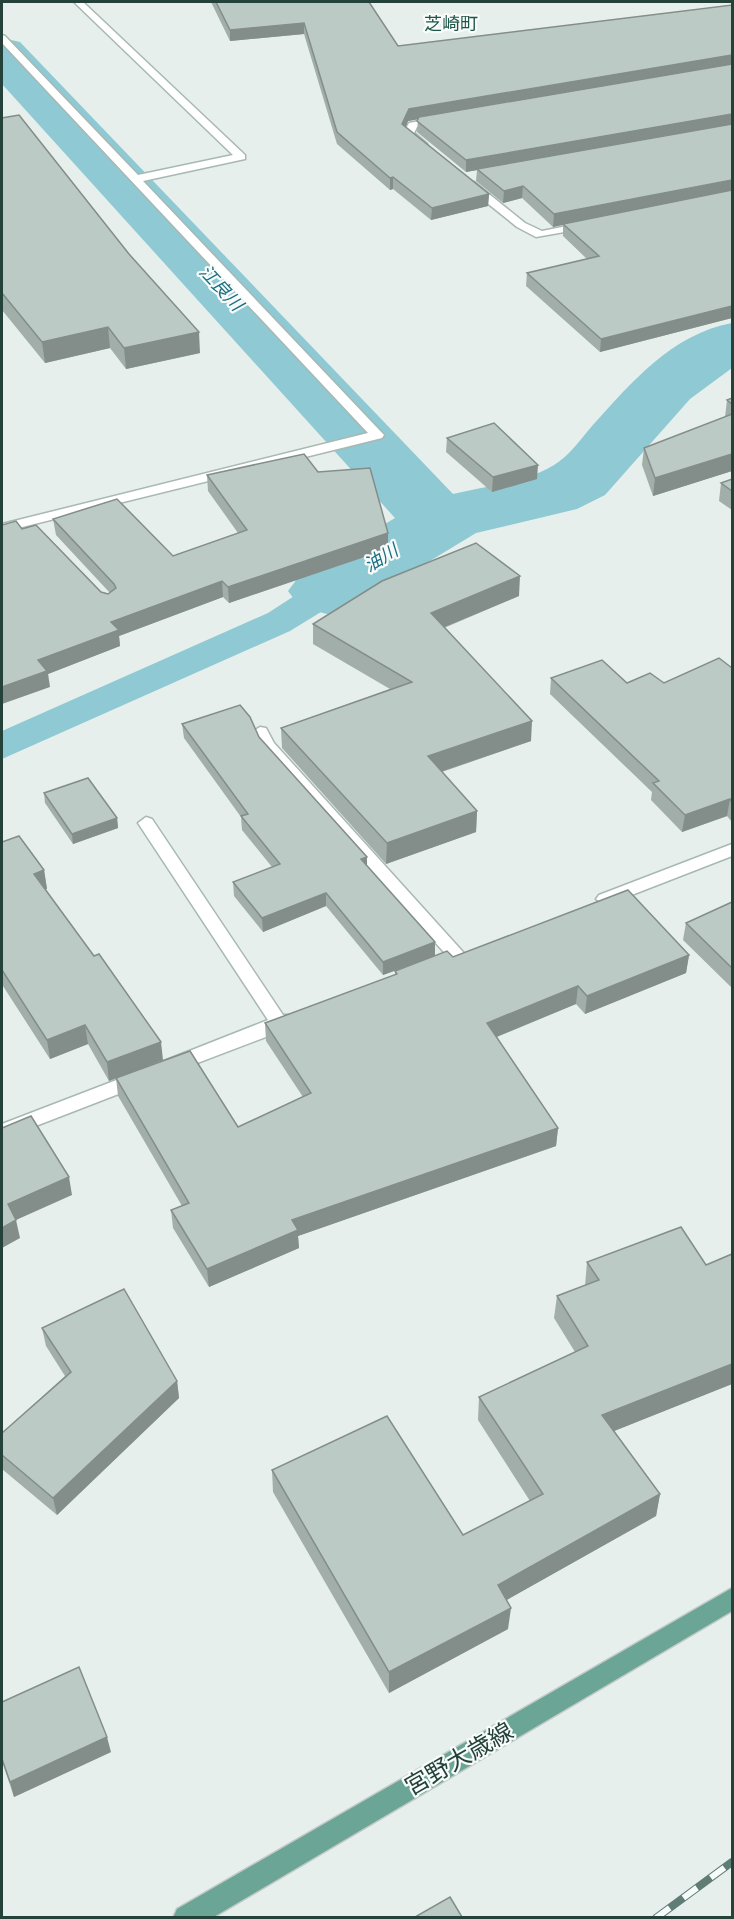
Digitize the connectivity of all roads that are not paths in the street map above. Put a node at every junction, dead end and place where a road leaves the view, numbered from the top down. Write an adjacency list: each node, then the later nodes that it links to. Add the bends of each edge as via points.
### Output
1 (78, 2): 6 (street, via 241,157)
2 (2, 38): 6 (street)
3 (456, 117): 4 (street, via 413,125 408,134)
4 (435, 156)
5 (474, 176): 7 (street, via 462,178 521,225 540,234)
6 (135, 179): 8 (street, via 377,435)
7 (597, 223)
8 (31, 520): 9 (street); 10 (street)
9 (2, 528)
10 (47, 537)
11 (260, 732): 16 (street, via 267,745)
12 (146, 823): 19 (street)
13 (732, 850): 14 (street)
14 (589, 905)
15 (479, 948): 16 (street)
16 (457, 956): 17 (street)
17 (435, 964)
18 (302, 1015): 19 (street)
19 (280, 1024): 20 (street)
20 (2, 1132)
21 (732, 1599): 22 (main road, 宮野大歳線)
22 (186, 1917)

